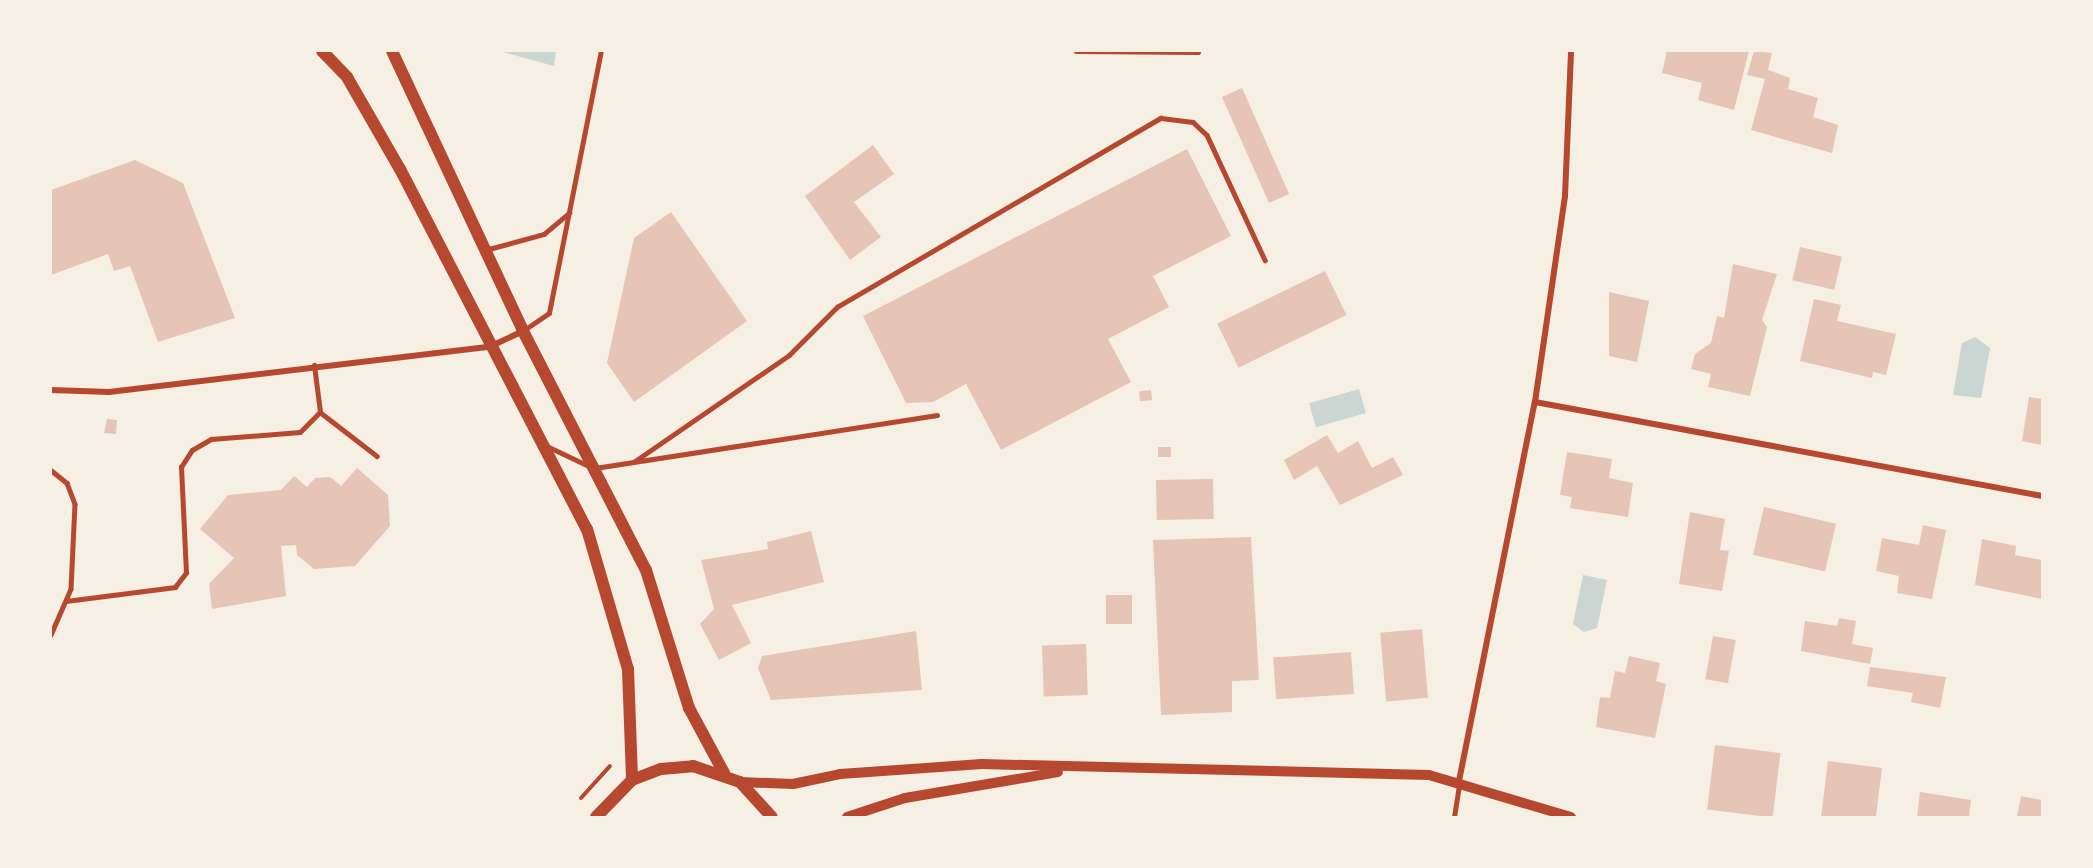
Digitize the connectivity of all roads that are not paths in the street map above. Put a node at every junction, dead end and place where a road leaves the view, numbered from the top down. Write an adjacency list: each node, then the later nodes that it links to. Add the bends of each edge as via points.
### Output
1 (322, 51): 11 (main road, via 347,77 377,128)
2 (392, 51): 8 (main road)
3 (601, 51): 7 (lane)
4 (1076, 51): 6 (lane)
5 (1571, 51): 14 (street, via 1565,195)
6 (1198, 52)
7 (569, 213): 8 (lane, via 544,234); 10 (lane, via 549,313)
8 (484, 251): 10 (main road)
9 (1265, 260): 19 (lane, via 1207,135 1193,122 1161,118 837,307 789,355)
10 (523, 331): 11 (street); 20 (main road)
11 (489, 347): 12 (street); 17 (main road)
12 (314, 365): 13 (street, via 109,392); 15 (lane)
13 (51, 390)
14 (1535, 402): 22 (street); 28 (street)
15 (320, 412): 18 (lane); 23 (lane, via 300,432 211,439 192,450 181,467 186,573 175,587)
16 (937, 415): 19 (lane)
17 (541, 444): 20 (lane); 27 (main road, via 587,529 617,617 631,698)
18 (377, 456)
19 (634, 461): 20 (lane)
20 (597, 469): 26 (main road, via 646,570 689,708)
21 (51, 470): 23 (lane, via 67,483 75,504)
22 (2042, 496)
23 (66, 601): 24 (lane)
24 (51, 635)
25 (1073, 769): 28 (street, via 1415,774); 29 (street, via 982,764 840,774 793,784); 32 (street, via 905,798)
26 (724, 773): 27 (main road, via 693,766 661,769); 29 (main road)
27 (632, 780): 30 (main road)
28 (1459, 781): 33 (lane); 34 (street)
29 (740, 782): 31 (main road)
30 (596, 817)
31 (772, 817)
32 (847, 817)
33 (1454, 817)
34 (1571, 817)

